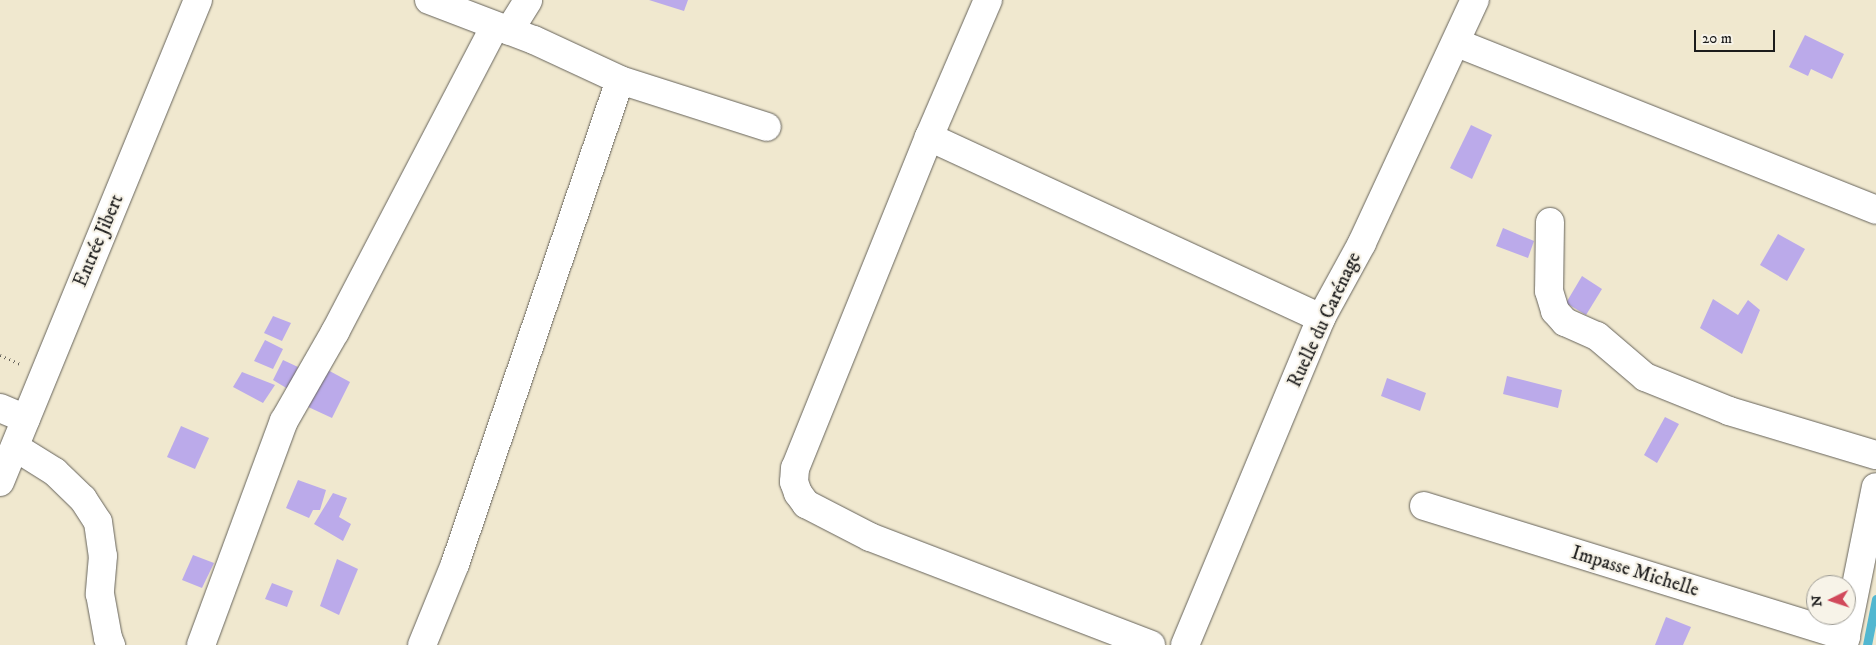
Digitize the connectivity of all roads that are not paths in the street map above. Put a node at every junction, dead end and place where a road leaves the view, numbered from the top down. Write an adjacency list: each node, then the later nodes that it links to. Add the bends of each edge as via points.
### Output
1 (198, 0): 15 (street, Entrée Jibert)
2 (429, 0): 6 (street)
3 (528, 0): 6 (street)
4 (988, 0): 10 (street)
5 (1475, 0): 7 (street, Ruelle du Carénage)
6 (502, 29): 8 (street, via 534,40); 23 (street, via 284,421)
7 (1457, 43): 11 (street); 13 (street, Ruelle du Carénage, via 1362,243)
8 (620, 80): 9 (street); 24 (street, via 455,564)
9 (767, 127)
10 (929, 138): 13 (street); 25 (street, via 795,468 794,482 798,493 806,504 870,537)
11 (1876, 210)
12 (1550, 222): 17 (street, via 1549,291 1556,311 1565,322 1597,336 1645,377 1728,412)
13 (1321, 318): 26 (street, Ruelle du Carénage)
14 (0, 408): 15 (street)
15 (26, 418): 16 (street, Entrée Jibert)
16 (15, 447): 18 (street, Entrée Jibert); 22 (street, via 55,472 83,499 98,522 102,556 100,594)
17 (1876, 455)
18 (0, 482)
19 (1875, 498): 21 (street)
20 (1424, 506): 21 (street, Impasse Michelle)
21 (1845, 641)
22 (112, 645)
23 (201, 645)
24 (422, 645)
25 (1151, 645)
26 (1185, 645)

